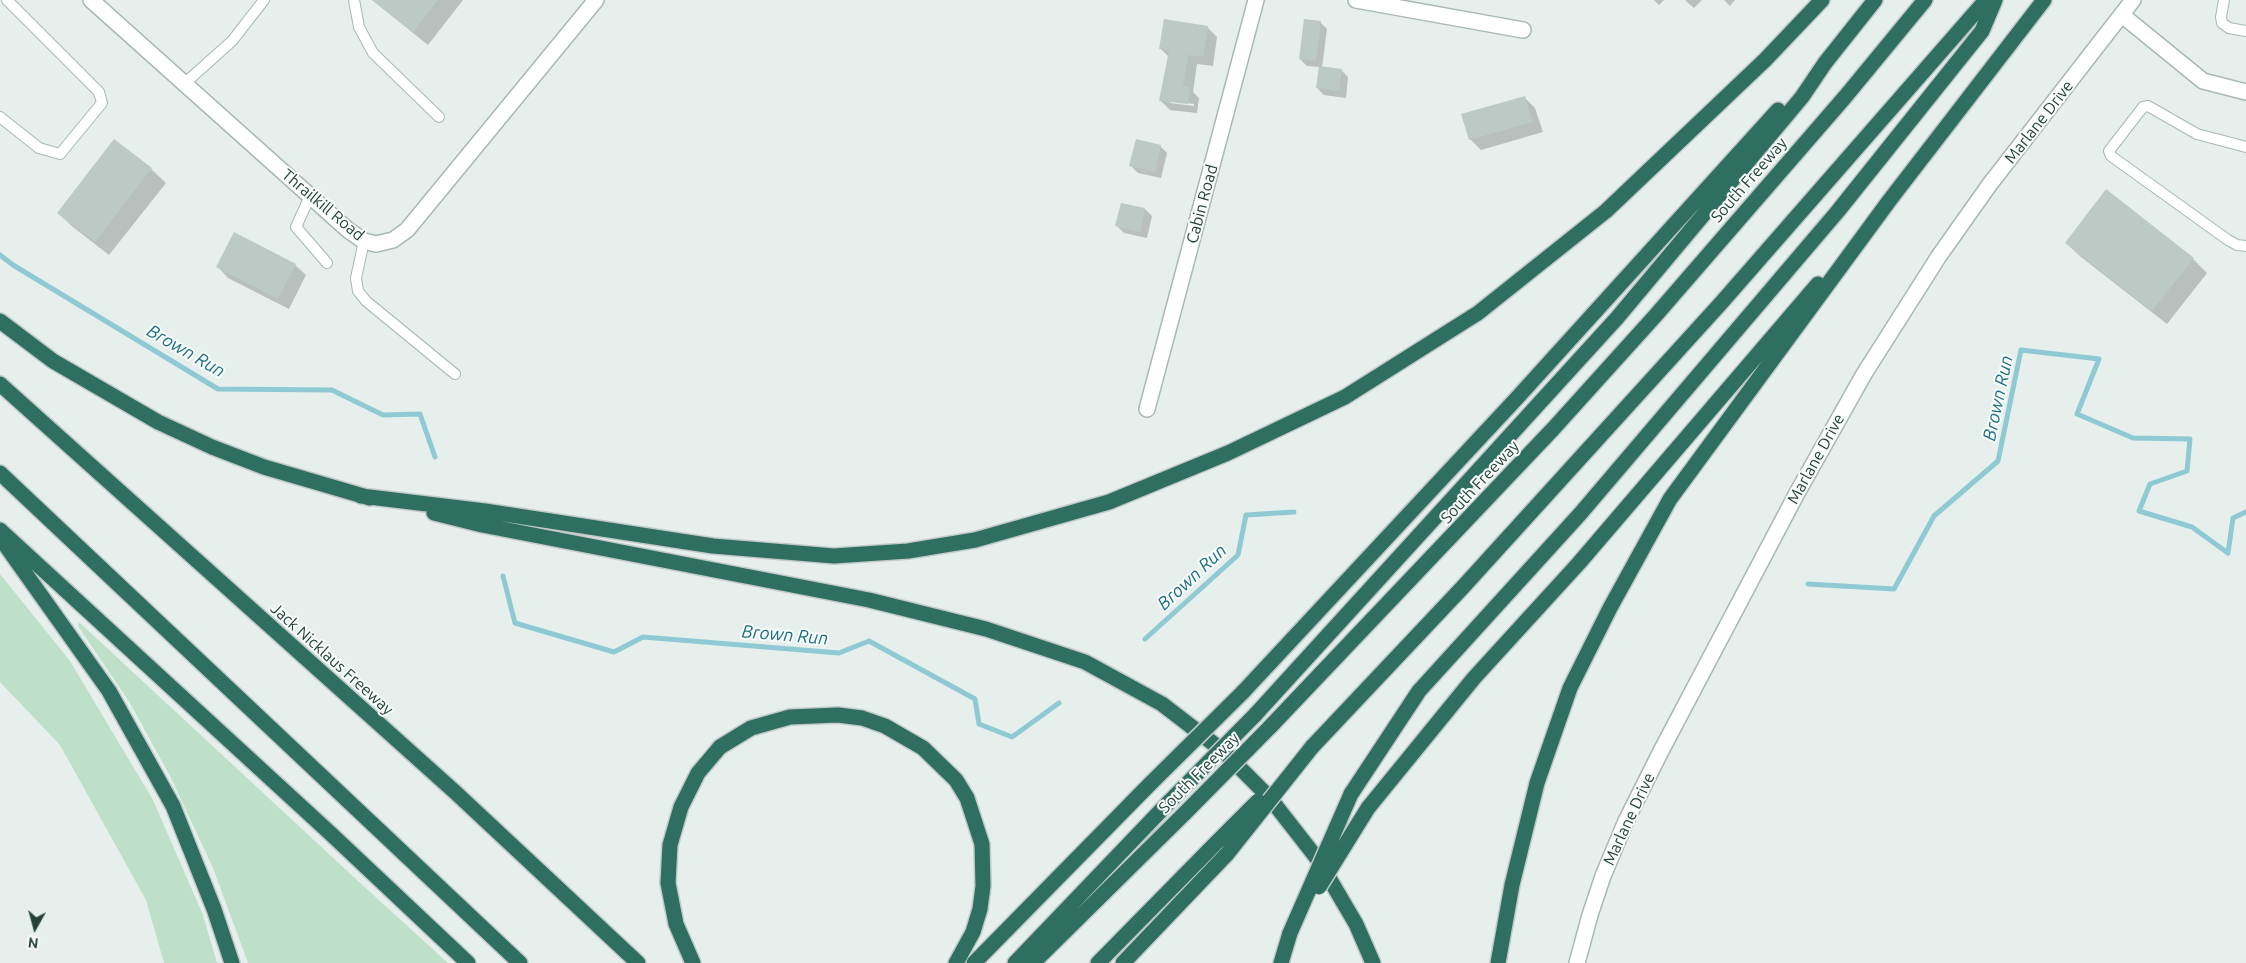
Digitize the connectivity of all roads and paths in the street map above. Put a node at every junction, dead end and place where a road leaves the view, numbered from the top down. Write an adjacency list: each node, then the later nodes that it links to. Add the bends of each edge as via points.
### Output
1 (7, 0): 23 (lane, via 99,92 102,103 60,154 39,148)
2 (91, 0): 21 (street, Thrailkill Road)
3 (264, 0): 21 (lane, via 232,41)
4 (354, 0): 24 (lane, via 359,27 373,53)
5 (596, 0): 28 (street, Thrailkill Road, via 407,230 393,240 376,244)
6 (1256, 0): 34 (street, Cabin Road)
7 (1356, 0): 16 (street)
8 (1822, 0): 36 (highway, via 1765,60 1606,211 1478,313 1345,397 1228,453 1109,502 976,540 908,551 834,556 713,546 485,511)
9 (1875, 0): 20 (highway)
10 (1925, 0): 49 (highway, South Freeway, bridge, via 1845,97 1566,415 1270,726)
11 (1986, 0): 39 (highway, bridge, via 1715,309)
12 (1995, 0): 40 (highway, bridge, via 1982,31 1838,211 1580,514 1419,690 1351,794)
13 (2044, 0): 27 (highway)
14 (2133, 0): 17 (street, Marlane Drive)
15 (2224, 0): 19 (lane, via 2222,24)
16 (1424, 6): 18 (street)
17 (2122, 15): 22 (street, via 2203,81); 55 (street, Marlane Drive, via 1990,184 1939,256 1864,374 1787,512 1630,813 1603,876)
18 (1523, 30)
19 (2246, 31)
20 (1825, 63): 47 (highway, bridge, via 1809,76 1517,398 1243,692); 48 (highway, bridge, via 1802,97 1617,318 1254,715)
21 (184, 84): 26 (street, Thrailkill Road)
22 (2246, 92)
23 (0, 117)
24 (440, 117)
25 (2246, 147): 29 (lane, via 2197,134 2143,106 2109,151 2111,156 2228,240)
26 (310, 196): 28 (street, Thrailkill Road); 30 (lane, via 296,227)
27 (1889, 201): 40 (highway, bridge, via 1579,563 1474,678 1368,808); 54 (highway, via 1670,499 1610,608 1570,688 1536,783)
28 (364, 241): 32 (lane, via 356,278 358,291 366,302)
29 (2246, 246)
30 (326, 263)
31 (0, 321): 36 (highway, via 53,361 158,422 264,467)
32 (455, 374)
33 (0, 384): 44 (highway, Jack Nicklaus Freeway, via 455,792)
34 (1147, 409)
35 (0, 473): 43 (highway)
36 (361, 496): 53 (highway, via 482,525 869,600 986,629 1085,662 1162,704 1223,751 1269,797 1319,861 1356,924)
37 (0, 530): 42 (highway)
38 (0, 538): 41 (highway, via 109,691 174,806)
39 (1222, 848): 50 (highway); 51 (highway)
40 (1290, 933): 52 (highway)
41 (232, 963)
42 (468, 963)
43 (520, 963)
44 (638, 963)
45 (693, 963): 46 (highway, via 676,924 668,883 670,844 681,807 698,773 720,747 751,728 790,717 838,714 885,726 923,748 956,780 967,798 982,844 983,886 980,910)
46 (956, 963)
47 (974, 963)
48 (1015, 963)
49 (1033, 963)
50 (1098, 963)
51 (1123, 963)
52 (1281, 963)
53 (1373, 963)
54 (1498, 963)
55 (1577, 963)

